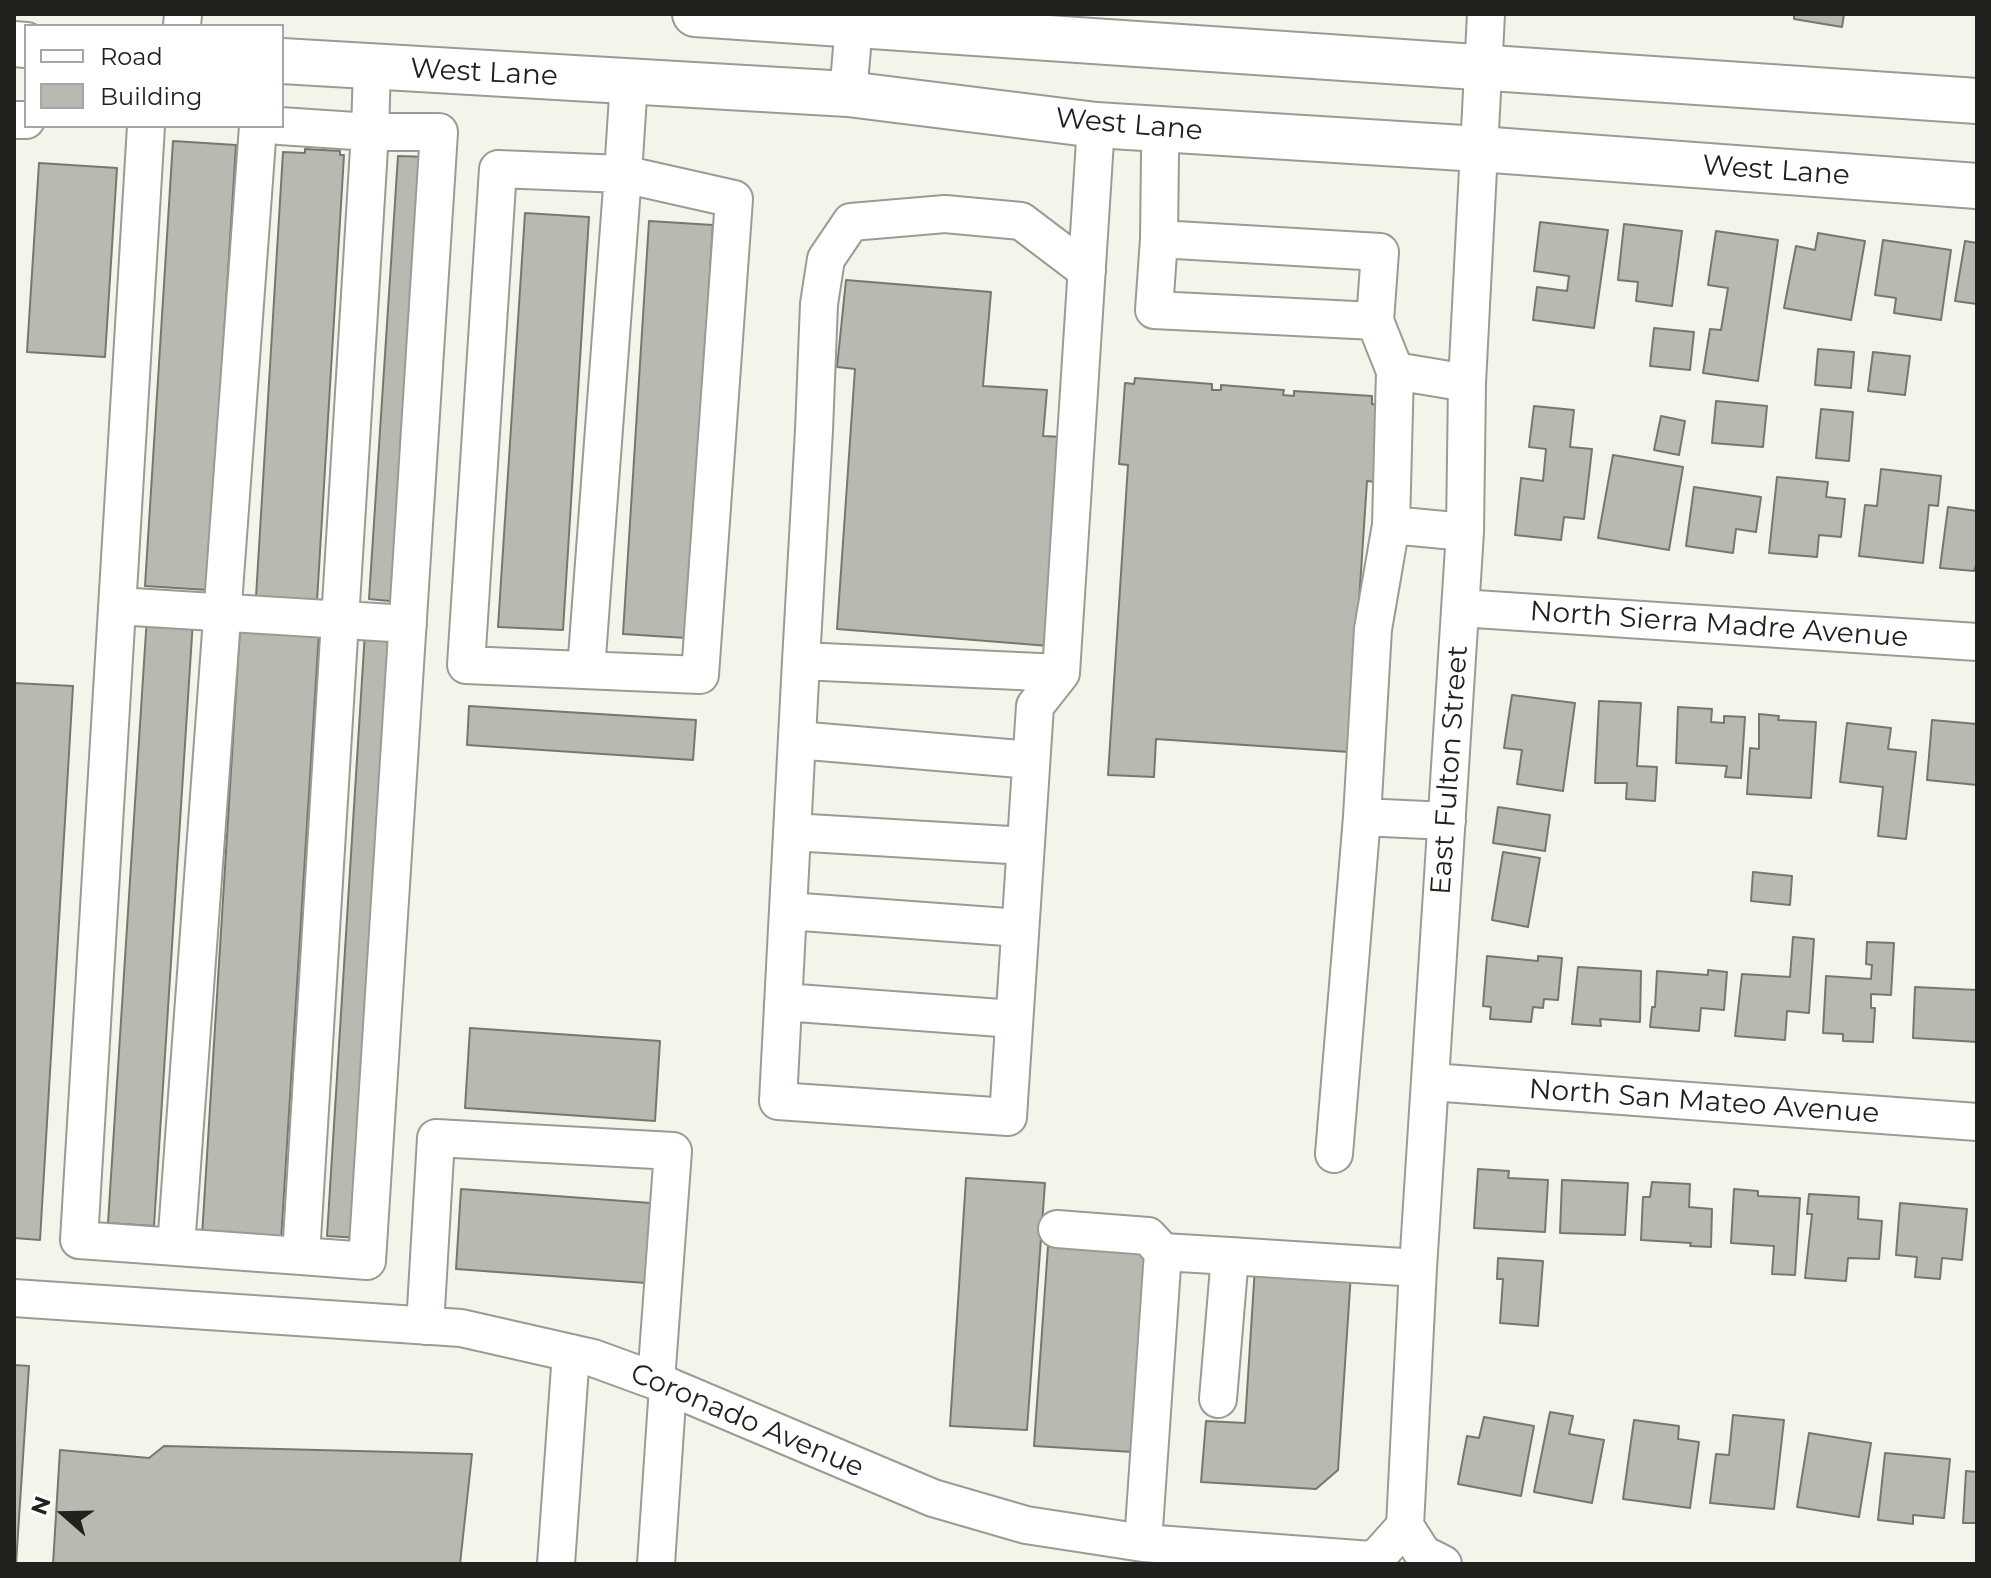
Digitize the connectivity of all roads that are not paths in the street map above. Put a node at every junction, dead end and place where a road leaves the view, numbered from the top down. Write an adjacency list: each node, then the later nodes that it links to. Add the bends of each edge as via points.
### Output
1 (695, 14): 3 (main road)
2 (1486, 14): 5 (street, East Fulton Street)
3 (855, 20): 5 (main road); 8 (street)
4 (284, 61): 6 (main road, West Lane)
5 (1483, 66): 9 (main road); 16 (street, East Fulton Street)
6 (372, 67): 7 (main road, West Lane); 15 (street)
7 (629, 81): 8 (main road, West Lane); 17 (street)
8 (848, 94): 10 (main road, West Lane)
9 (1977, 101)
10 (1096, 125): 14 (main road, West Lane); 20 (street)
11 (284, 126): 15 (street)
12 (146, 128): 26 (street)
13 (258, 128): 28 (street)
14 (1164, 129): 16 (main road, West Lane); 19 (street)
15 (370, 132): 29 (street); 30 (street, via 439,132)
16 (1479, 149): 18 (main road, West Lane); 23 (street, East Fulton Street)
17 (623, 174): 33 (street); 33 (street, via 734,199 700,675); 33 (street, via 498,169 466,665)
18 (1977, 186)
19 (1159, 239): 21 (street, via 1380,252); 21 (street, via 1154,310)
20 (1087, 271): 32 (street, via 1021,221 945,214 851,222 826,259 819,304); 34 (street)
21 (1375, 321): 22 (street)
22 (1395, 371): 23 (street); 24 (street)
23 (1467, 383): 25 (street, East Fulton Street)
24 (1391, 525): 25 (street); 37 (street, via 1373,629)
25 (1465, 532): 27 (street, East Fulton Street)
26 (117, 606): 28 (street); 49 (street, via 79,1240)
27 (1460, 608): 31 (street, North Sierra Madre Avenue); 38 (street, East Fulton Street)
28 (223, 612): 29 (street); 49 (street)
29 (340, 620): 30 (street); 51 (street)
30 (408, 624): 51 (street, via 367,1261)
31 (1977, 642)
32 (801, 661): 34 (street); 35 (street)
33 (586, 670)
34 (1061, 673): 36 (street, via 1035,706)
35 (797, 740): 36 (street); 39 (street)
36 (1031, 760): 40 (street)
37 (1362, 817): 38 (street); 47 (street)
38 (1447, 821): 45 (street, East Fulton Street)
39 (792, 832): 40 (street); 41 (street)
40 (1026, 846): 42 (street)
41 (788, 911): 42 (street); 43 (street)
42 (1020, 928): 44 (street)
43 (783, 1002): 44 (street); 44 (street, via 778,1101 1008,1117)
44 (1014, 1019)
45 (1431, 1082): 46 (street, North San Mateo Avenue); 53 (street, East Fulton Street)
46 (1977, 1122)
47 (1334, 1154)
48 (1057, 1229): 50 (street, via 1148,1236)
49 (176, 1247): 51 (street)
50 (1163, 1252): 52 (street); 60 (street)
51 (301, 1256)
52 (1230, 1256): 53 (street); 58 (street)
53 (1418, 1268): 59 (street, East Fulton Street)
54 (14, 1298): 55 (street, Coronado Avenue)
55 (425, 1326): 56 (street, Coronado Avenue, via 461,1328); 57 (street, via 436,1138 673,1151)
56 (571, 1353): 57 (street, Coronado Avenue); 61 (street)
57 (662, 1383): 60 (street, Coronado Avenue, via 933,1498 1026,1525); 62 (street)
58 (1218, 1399)
59 (1405, 1526): 60 (street, Coronado Avenue, via 1371,1560); 63 (street, via 1423,1554)
60 (1143, 1543)
61 (556, 1564)
62 (656, 1564)
63 (1443, 1564)

